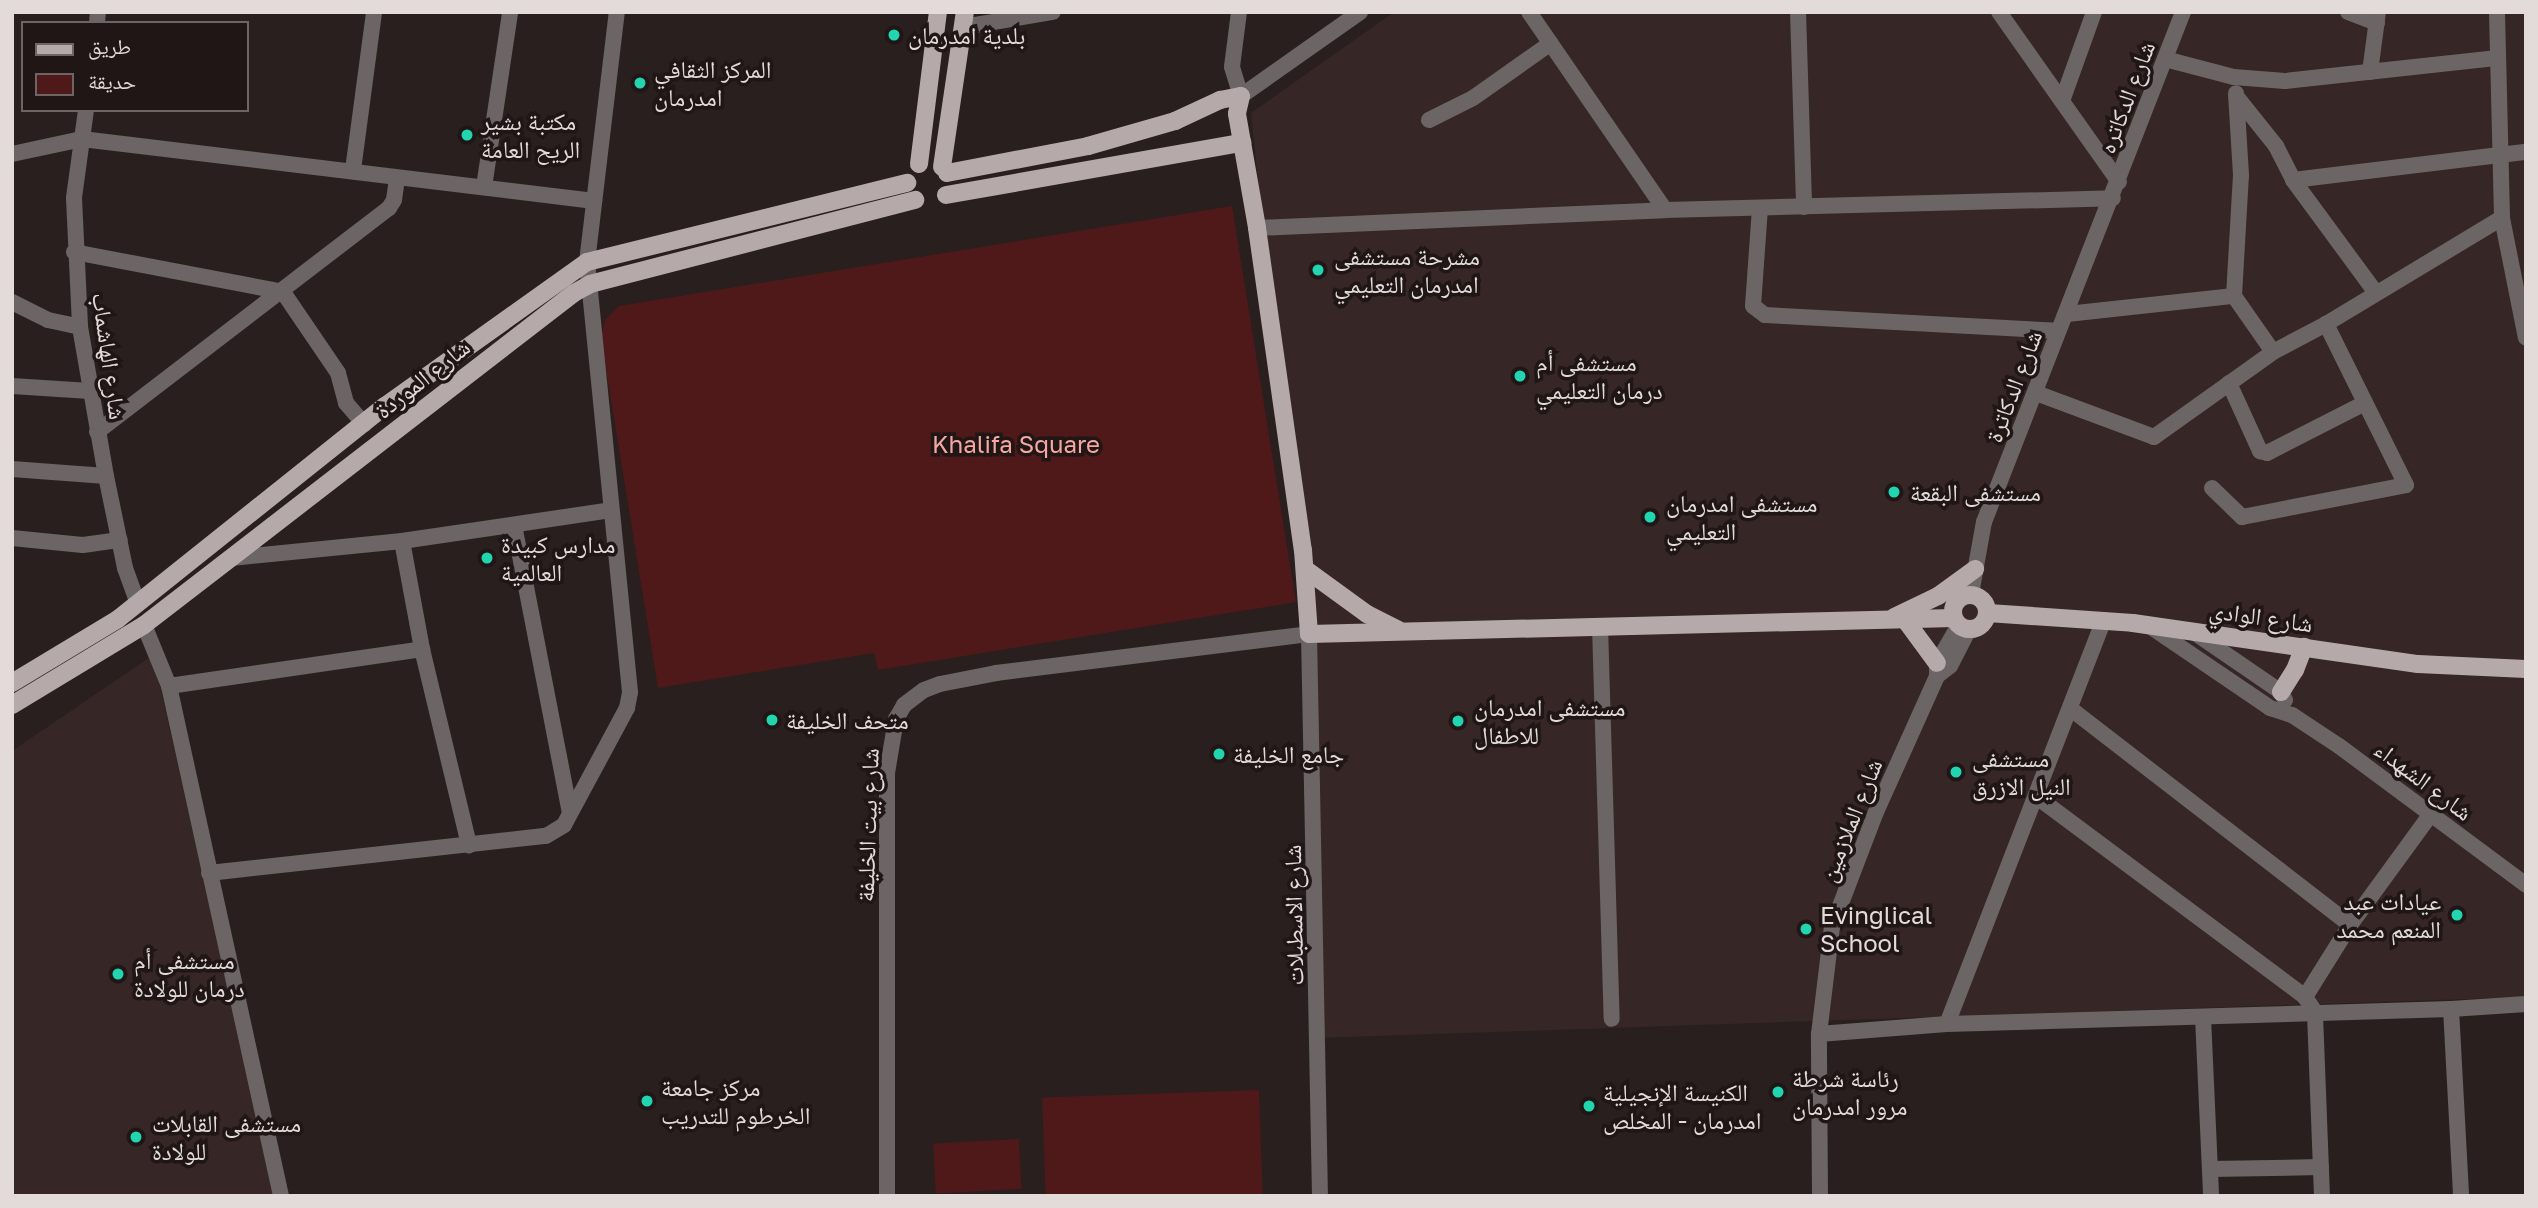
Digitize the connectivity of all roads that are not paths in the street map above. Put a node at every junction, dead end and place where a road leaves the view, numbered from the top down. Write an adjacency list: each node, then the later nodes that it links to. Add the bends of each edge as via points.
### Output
1 (374, 12): 35 (street)
2 (510, 12): 41 (street)
3 (617, 12): 44 (street)
4 (938, 12): 18 (main road)
5 (1053, 12): 16 (street)
6 (1239, 12): 24 (street, via 1232,66)
7 (1360, 12): 24 (street)
8 (1530, 12): 17 (street)
9 (1798, 12): 46 (street)
10 (1999, 12): 26 (street)
11 (2094, 12): 26 (street)
12 (2183, 12): 21 (street, شارع الدكاتره)
13 (2348, 12): 15 (street)
14 (2497, 12): 20 (street)
15 (2378, 17): 22 (street)
16 (964, 20): 19 (main road)
17 (1551, 43): 28 (street, via 1473,99); 48 (street)
18 (933, 49): 19 (main road); 34 (main road)
19 (959, 54): 36 (main road)
20 (2498, 58): 22 (street); 33 (street)
21 (2165, 59): 23 (street); 39 (street, شارع الدكاتره)
22 (2370, 72): 23 (street, via 2285,81)
23 (2234, 77): 25 (street)
24 (1241, 96): 30 (main road, via 1237,114); 36 (main road, via 1088,146)
25 (2236, 96): 38 (street, via 2276,146); 58 (street, via 2241,175)
26 (2062, 101): 39 (street)
27 (86, 112): 29 (street, شارع الهاشماب)
28 (1429, 120)
29 (82, 139): 32 (street); 35 (street); 52 (street, شارع الهاشماب, via 74,198)
30 (1242, 143): 42 (main road); 50 (main road)
31 (2526, 152): 33 (street)
32 (12, 154)
33 (2501, 158): 38 (street); 49 (street)
34 (919, 164): 36 (main road, via 927,162); 40 (main road)
35 (353, 170): 37 (street)
36 (944, 170): 42 (main road, via 949,188)
37 (397, 178): 41 (street); 56 (street, via 389,208)
38 (2293, 180): 57 (street)
39 (2119, 182): 43 (street, شارع الدكاتره)
40 (907, 183): 45 (main road); 54 (main road, شارع الموردة)
41 (484, 187): 44 (street)
42 (946, 195): 45 (main road, via 935,204)
43 (2112, 198): 46 (street); 60 (street, شارع الدكاترة)
44 (594, 201): 54 (street)
45 (915, 201): 55 (main road, شارع الموردة)
46 (1804, 207): 47 (street)
47 (1760, 208): 48 (street); 63 (street, via 1753,306 1765,315)
48 (1665, 210): 50 (street)
49 (2502, 218): 53 (street); 57 (street)
50 (1257, 228): 84 (main road)
51 (2526, 250): 53 (street)
52 (74, 252): 56 (street); 62 (street, شارع الهاشماب)
53 (2508, 254): 64 (street)
54 (587, 262): 55 (street); 71 (main road, شارع الموردة)
55 (590, 285): 73 (main road, شارع الموردة, via 539,318); 78 (street)
56 (283, 292): 72 (street, via 338,373 346,403); 74 (street)
57 (2376, 293): 61 (street)
58 (2234, 296): 60 (street); 65 (street)
59 (12, 302): 62 (street, via 48,320)
60 (2067, 314): 63 (street, شارع الدكاترة)
61 (2326, 324): 65 (street); 70 (street)
62 (80, 327): 68 (street, شارع الهاشماب)
63 (2058, 331): 69 (street, شارع الدكاترة)
64 (2526, 338)
65 (2273, 352): 66 (street)
66 (2229, 383): 69 (street, via 2154,437); 70 (street, via 2260,451 2267,453)
67 (12, 386): 68 (street)
68 (90, 391): 74 (street, شارع الهاشماب)
69 (2036, 393): 85 (street, شارع الدكاترة, via 1984,522)
70 (2363, 404): 77 (street, via 2406,485 2242,517)
71 (385, 406): 72 (main road, شارع الموردة); 73 (main road)
72 (364, 424): 87 (main road, شارع الموردة)
73 (403, 424): 83 (main road, شارع الموردة)
74 (97, 432): 76 (street, شارع الهاشماب)
75 (12, 469): 76 (street)
76 (106, 476): 81 (street, شارع الهاشماب)
77 (2212, 488)
78 (611, 510): 79 (street); 110 (street, via 630,692 627,708)
79 (514, 525): 82 (street); 110 (street)
80 (12, 538): 81 (street, via 83,545)
81 (120, 540): 87 (street, شارع الهاشماب)
82 (401, 541): 83 (street); 100 (street)
83 (231, 558): 93 (main road, شارع الموردة)
84 (1305, 569): 97 (main road); 98 (main road)
85 (1975, 569): 86 (street, شارع الدكاترة); 89 (main road, via 1928,601)
86 (1971, 594): 88 (main road, via 1986,604); 92 (main road, via 1956,601)
87 (138, 604): 103 (main road, شارع الموردة)
88 (1988, 613): 91 (main road, شارع الوادي); 92 (main road, via 1978,628)
89 (1885, 621): 90 (main road); 95 (main road)
90 (1906, 621): 92 (main road); 101 (main road)
91 (2104, 621): 94 (main road, شارع الوادي); 107 (street)
92 (1960, 624): 101 (street, شارع الملازمين)
93 (144, 625): 104 (street); 106 (main road, شارع الموردة)
94 (2148, 625): 96 (main road, شارع الوادي); 108 (street, شارع الشهداء, via 2270,708)
95 (1600, 626): 97 (main road); 121 (street)
96 (2192, 631): 99 (main road, شارع الوادي); 105 (street)
97 (1400, 632): 98 (main road)
98 (1309, 634): 127 (street, شارع بيت الخليفة, via 996,673 940,684 905,705 896,719 887,773); 128 (street, شارع الاسطبلات)
99 (2304, 648): 102 (main road, شارع الوادي, via 2418,664); 105 (main road)
100 (422, 649): 104 (street); 112 (street)
101 (1937, 669): 123 (street, شارع الملازمين, via 1832,927)
102 (2526, 669)
103 (12, 683)
104 (169, 687): 113 (street)
105 (2281, 692): 108 (street)
106 (12, 705)
107 (2071, 709): 109 (street); 115 (street)
108 (2292, 715): 111 (street, شارع الشهداء)
109 (2037, 797): 116 (street); 122 (street)
110 (570, 813): 112 (street, via 564,825 545,836)
111 (2431, 814): 114 (street, شارع الشهداء); 115 (street)
112 (469, 845): 113 (street)
113 (209, 873): 126 (street)
114 (2526, 885)
115 (2350, 925): 116 (street)
116 (2305, 997): 119 (street)
117 (2526, 1004): 118 (street)
118 (2451, 1009): 119 (street); 132 (street)
119 (2315, 1012): 120 (street); 124 (street)
120 (2203, 1017): 122 (street); 125 (street)
121 (1612, 1019)
122 (1947, 1024): 123 (street)
123 (1819, 1034): 129 (street, شارع الملازمين)
124 (2321, 1167): 125 (street); 131 (street)
125 (2210, 1169): 130 (street)
126 (281, 1196)
127 (887, 1196)
128 (1320, 1196)
129 (1820, 1196)
130 (2211, 1196)
131 (2322, 1196)
132 (2461, 1196)

